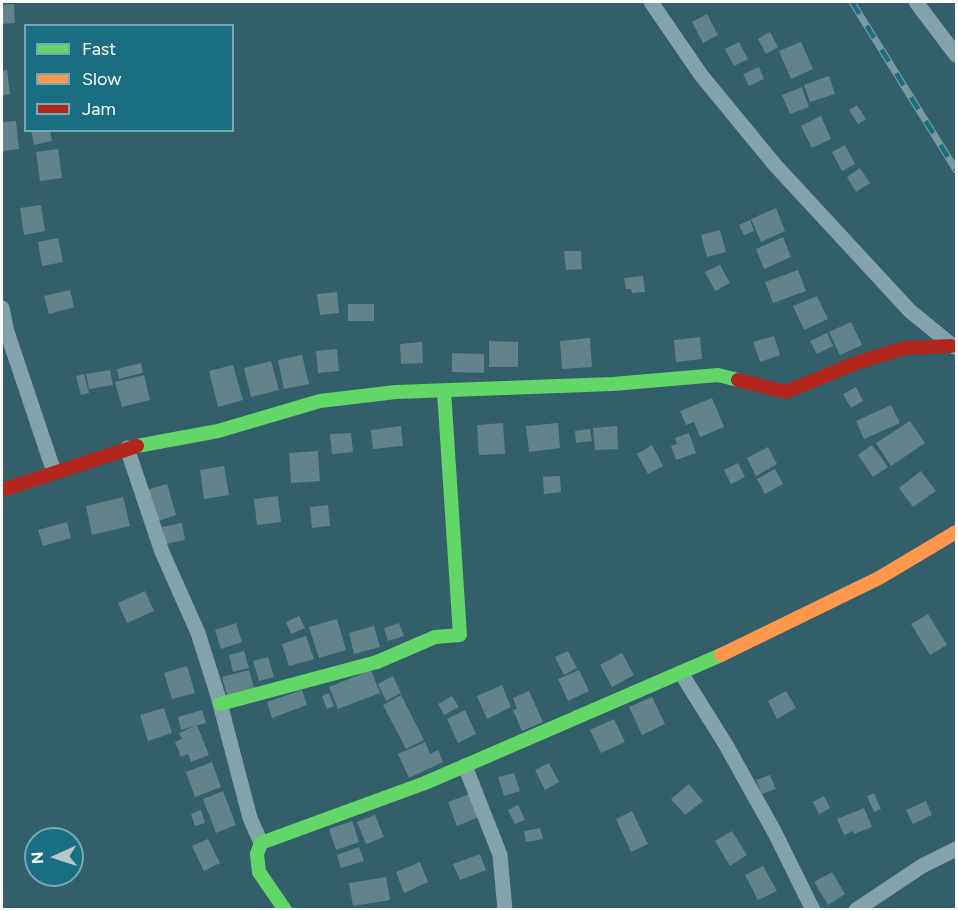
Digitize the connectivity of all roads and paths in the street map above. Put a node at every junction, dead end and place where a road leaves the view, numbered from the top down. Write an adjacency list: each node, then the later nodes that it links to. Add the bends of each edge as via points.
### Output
1 (651, 2): 5 (street, via 701,75 775,165 910,311)
2 (916, 2): 3 (street)
3 (957, 55)
4 (2, 308): 8 (street)
5 (954, 347): 6 (street, via 905,348 786,392 718,375)
6 (444, 391): 7 (street, via 321,401 218,430); 12 (street, via 460,635 435,637 377,662)
7 (127, 448): 8 (street); 12 (street, via 162,552 198,633)
8 (54, 472): 9 (street)
9 (2, 490)
10 (957, 532): 11 (street, via 879,578)
11 (681, 673): 13 (street); 18 (street, via 726,745)
12 (220, 705): 14 (street, via 250,818)
13 (465, 766): 14 (street); 17 (street, via 500,855)
14 (261, 843): 16 (street, via 258,872)
15 (957, 849): 19 (street, via 922,866)
16 (285, 909)
17 (506, 909)
18 (813, 909)
19 (856, 909)

